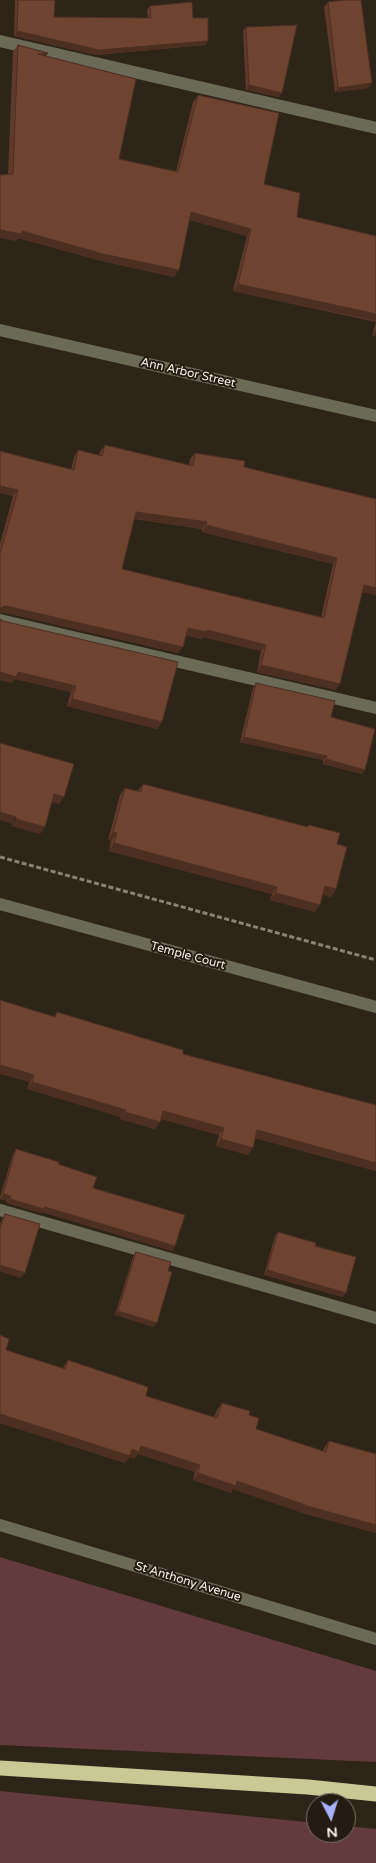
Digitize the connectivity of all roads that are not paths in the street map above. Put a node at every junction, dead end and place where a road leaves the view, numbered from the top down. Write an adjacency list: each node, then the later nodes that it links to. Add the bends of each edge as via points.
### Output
1 (0, 41): 2 (street)
2 (376, 128)
3 (0, 330): 4 (street, Ann Arbor Street)
4 (376, 416)
5 (0, 620): 6 (street)
6 (376, 708)
7 (0, 904): 8 (street, Temple Court)
8 (376, 1008)
9 (0, 1210): 10 (street)
10 (376, 1318)
11 (0, 1525): 12 (street, St Anthony Avenue)
12 (376, 1639)
13 (0, 1768): 14 (highway)
14 (376, 1794)

